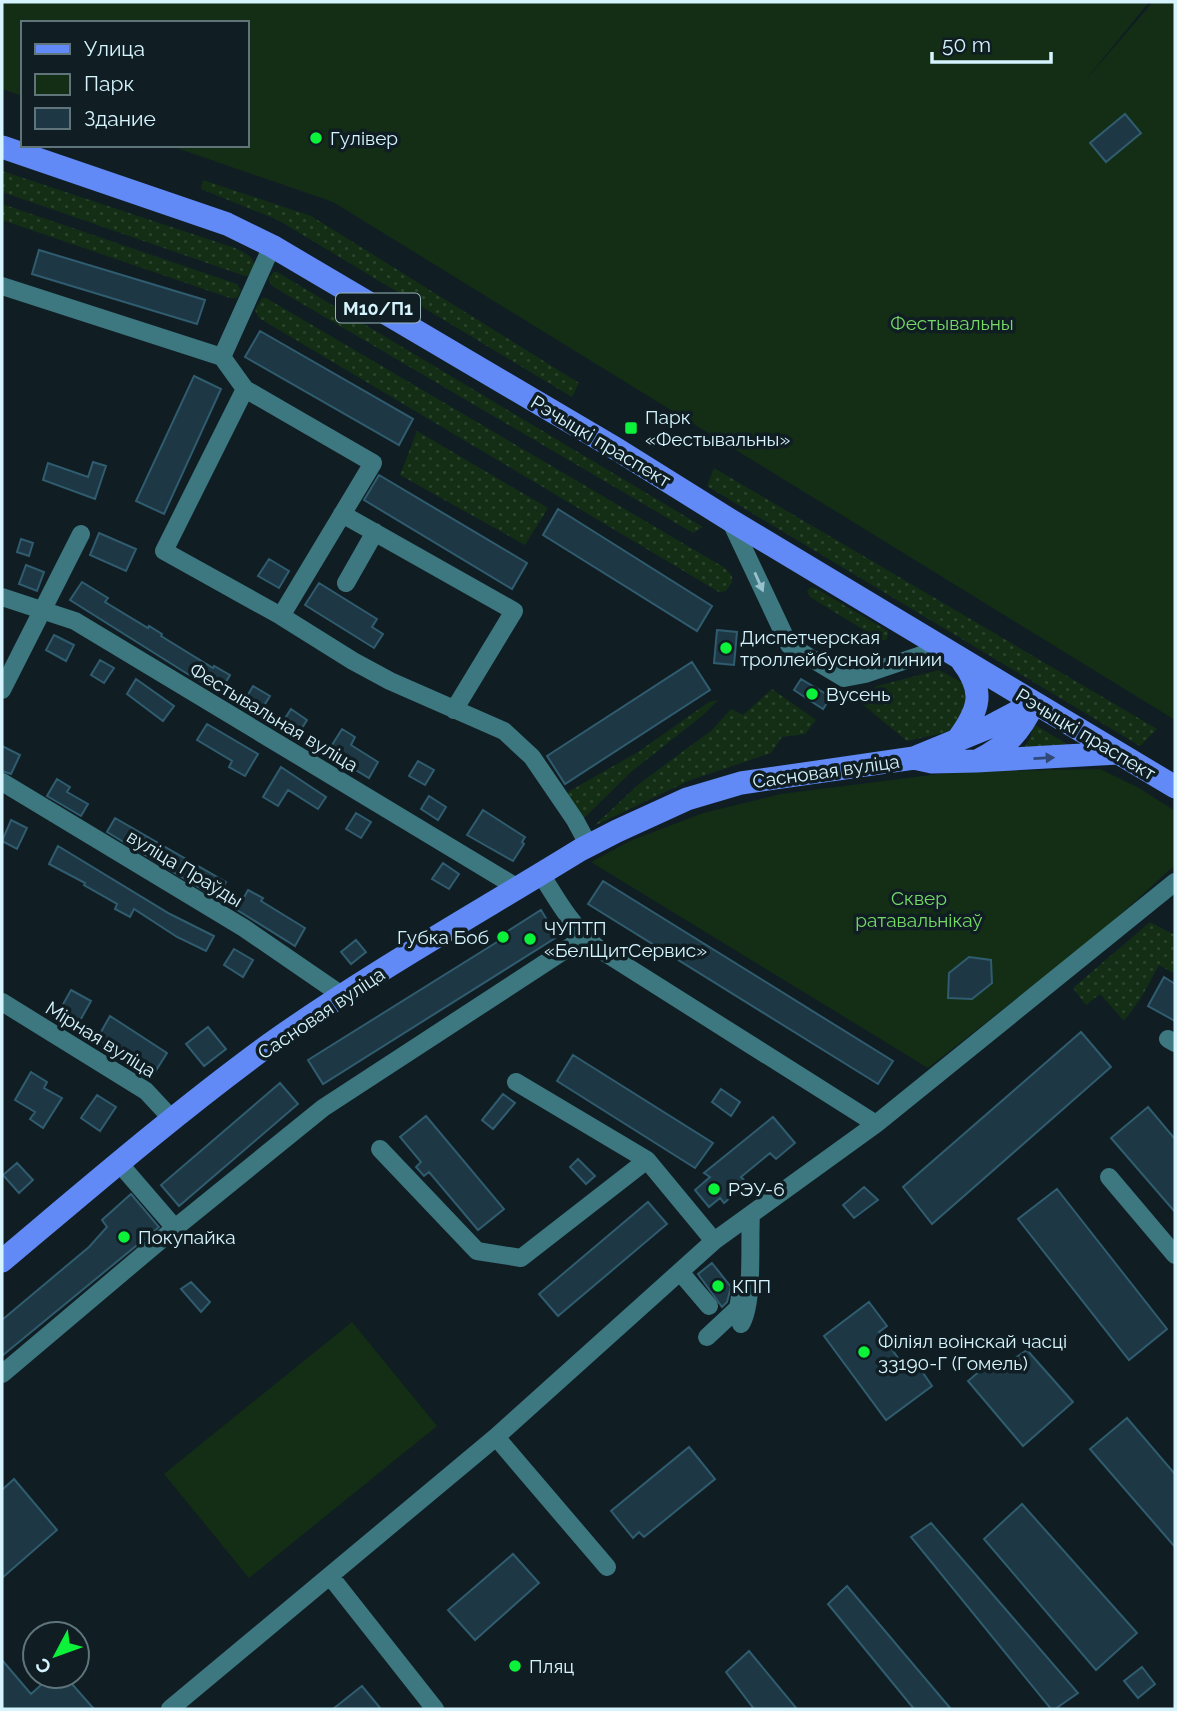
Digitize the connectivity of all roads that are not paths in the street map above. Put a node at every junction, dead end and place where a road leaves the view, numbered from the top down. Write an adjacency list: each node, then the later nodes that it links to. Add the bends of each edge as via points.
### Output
1 (2, 147): 2 (main road, Рэчыцкі праспект / М10/П1, via 227,223)
2 (272, 246): 4 (street); 7 (main road, Рэчыцкі праспект / М10/П1)
3 (2, 286): 4 (street)
4 (222, 357): 5 (street)
5 (245, 389): 6 (street, via 373,463); 13 (street, via 164,551)
6 (342, 514): 8 (street); 13 (street)
7 (730, 520): 14 (main road, Рэчыцкі праспект / М10/П1); 14 (street, one-way to 14, via 789,645 844,678)
8 (375, 532): 10 (street); 17 (street, via 514,611)
9 (81, 534): 12 (street)
10 (346, 583)
11 (2, 597): 12 (street, Фестывальная вуліца)
12 (43, 609): 15 (street); 27 (street, Фестывальная вуліца, via 75,621)
13 (281, 616): 17 (street, via 353,661)
14 (951, 651): 16 (main road, Рэчыцкі праспект / М10/П1); 18 (main road, via 974,677 978,692 969,724)
15 (2, 690)
16 (1034, 703): 18 (main road, Сасновая вуліца); 19 (main road, Рэчыцкі праспект / М10/П1); 21 (main road, Сасновая вуліца, via 1023,727 1007,743)
17 (454, 710): 24 (street, via 504,731 532,757)
18 (958, 739): 20 (main road, Сасновая вуліца)
19 (1118, 753): 21 (main road, one-way to 19); 23 (main road, Рэчыцкі праспект / М10/П1)
20 (914, 758): 21 (main road, Сасновая вуліца); 24 (main road, Сасновая вуліца, via 741,783 687,799)
21 (976, 761)
22 (2, 782): 29 (street, вуліца Праўды, via 244,928)
23 (1175, 787)
24 (589, 846): 25 (main road, Сасновая вуліца)
25 (541, 874): 27 (main road, Сасновая вуліца); 28 (street)
26 (1175, 882): 33 (street)
27 (518, 888): 29 (main road, Сасновая вуліца)
28 (585, 937): 33 (street); 39 (street, via 323,1108)
29 (343, 996): 32 (main road, Сасновая вуліца)
30 (2, 1002): 32 (street, Мірная вуліца, via 146,1091)
31 (516, 1082): 35 (street)
32 (173, 1119): 36 (main road, Сасновая вуліца)
33 (876, 1124): 38 (street)
34 (380, 1149): 35 (street, via 477,1251 521,1258)
35 (647, 1160): 40 (street)
36 (119, 1163): 39 (street); 43 (main road, Сасновая вуліца)
37 (1110, 1177): 42 (street)
38 (751, 1215): 40 (street); 41 (street)
39 (175, 1228): 48 (street)
40 (715, 1241): 44 (street)
41 (749, 1244): 46 (street, via 748,1298); 47 (street, via 740,1261 738,1308)
42 (1175, 1255)
43 (2, 1261)
44 (680, 1272): 45 (street); 49 (street)
45 (709, 1306)
46 (741, 1324)
47 (707, 1337)
48 (2, 1374)
49 (496, 1437): 50 (street); 51 (street)
50 (607, 1567)
51 (330, 1576): 52 (street); 53 (street)
52 (170, 1709)
53 (435, 1709)

